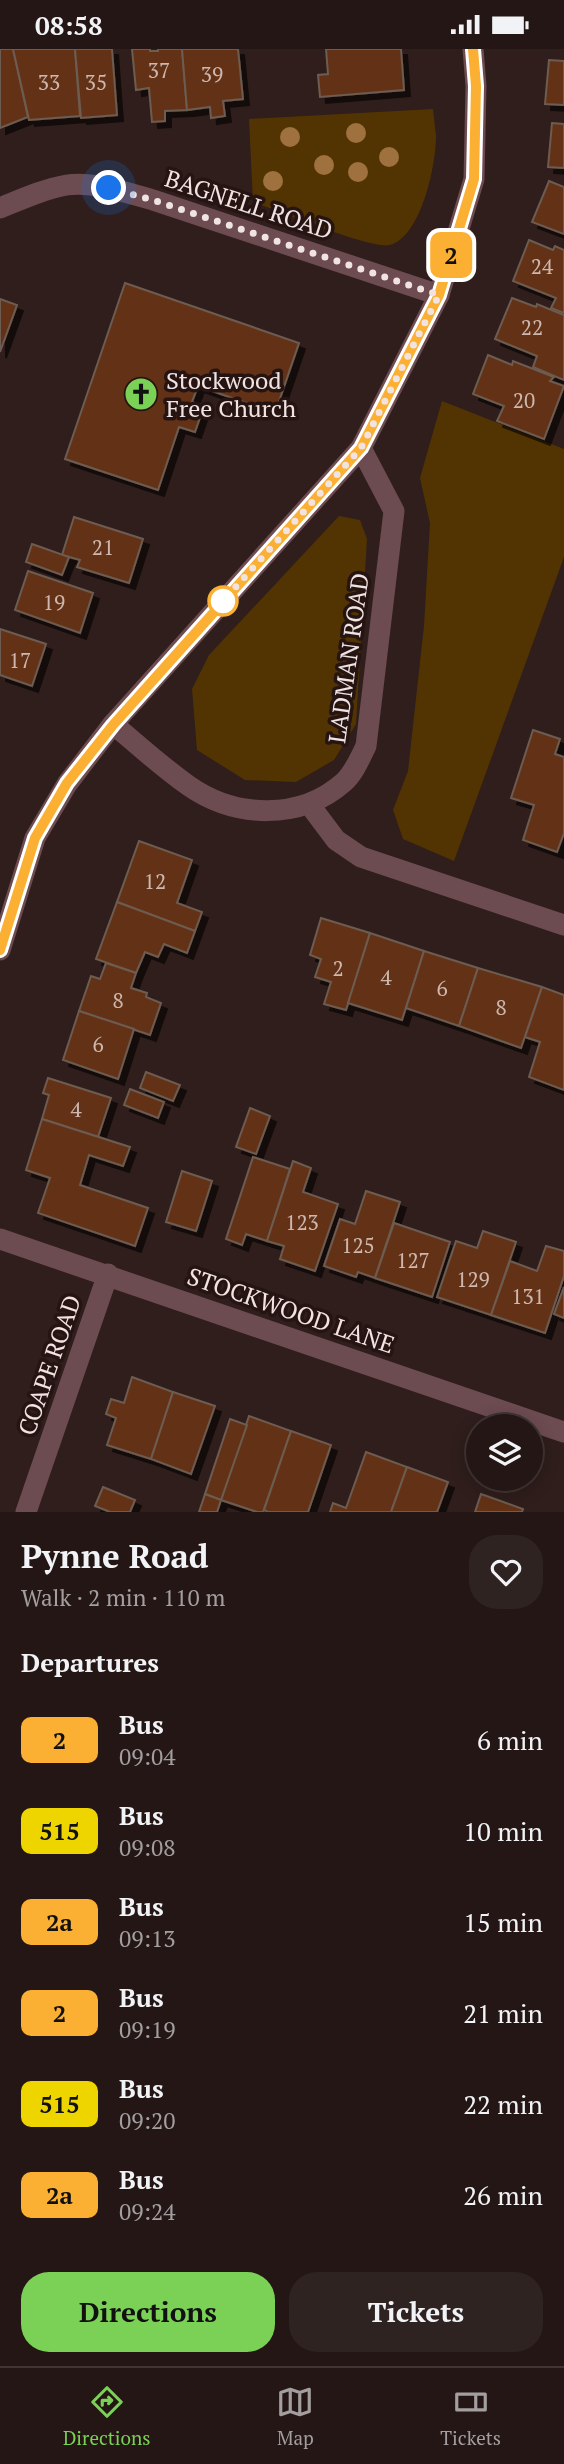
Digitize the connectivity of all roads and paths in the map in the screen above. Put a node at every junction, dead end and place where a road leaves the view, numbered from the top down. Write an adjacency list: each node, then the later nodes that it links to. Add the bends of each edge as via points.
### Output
1 (473, 49): 3 (street, via 474,179)
2 (0, 208): 3 (street, BAGNELL ROAD, via 69,184 109,188)
3 (439, 295): 4 (street)
4 (361, 448): 5 (street); 6 (street, LADMAN ROAD, via 394,510 366,745 344,782)
5 (113, 725): 6 (street, LADMAN ROAD, via 190,787 228,805 272,813); 8 (street, via 67,783 35,838)
6 (309, 804): 7 (street, via 337,840 361,857)
7 (564, 925)
8 (0, 950)
9 (0, 1239): 10 (street, STOCKWOOD LANE)
10 (108, 1274): 11 (street, STOCKWOOD LANE); 12 (street, COAPE ROAD)
11 (564, 1432)
12 (26, 1512)

